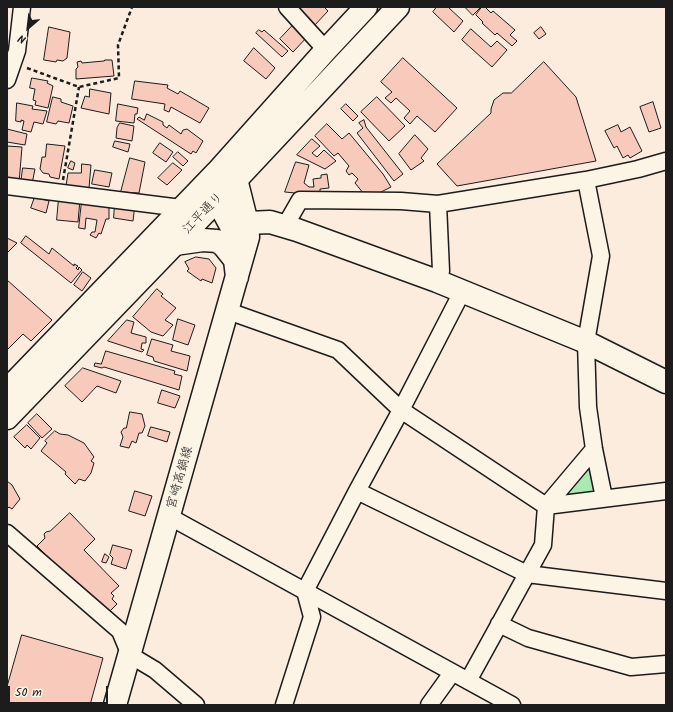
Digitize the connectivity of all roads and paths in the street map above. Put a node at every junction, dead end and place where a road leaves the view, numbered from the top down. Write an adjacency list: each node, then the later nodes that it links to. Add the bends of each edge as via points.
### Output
1 (22, 7): 7 (street, via 17,51)
2 (132, 7): 9 (path, via 118,46 119,78)
3 (287, 7): 6 (street)
4 (366, 7): 6 (main road, 江平通り)
5 (398, 7): 11 (main road)
6 (326, 50): 11 (main road, 江平通り)
7 (13, 63): 8 (street); 9 (path)
8 (7, 80)
9 (79, 87): 14 (path)
10 (666, 160): 12 (street)
11 (226, 176): 15 (main road); 17 (main road, 江平通り); 18 (main road, 宮崎高鍋線)
12 (586, 180): 16 (street); 26 (street, via 601,256)
13 (7, 186): 14 (street)
14 (61, 193): 17 (street)
15 (217, 200): 20 (main road, 江平通り); 21 (main road)
16 (438, 204): 19 (street, via 300,200); 23 (street, via 441,271)
17 (182, 208): 28 (main road, 江平通り)
18 (247, 223): 19 (main road, via 270,222); 21 (main road, 宮崎高鍋線, via 248,237)
19 (286, 226): 23 (main road)
20 (175, 244): 22 (main road, via 203,240 223,245 235,260); 30 (main road, 江平通り)
21 (244, 250): 22 (main road, 宮崎高鍋線)
22 (237, 277): 25 (main road, 宮崎高鍋線)
23 (437, 281): 24 (main road)
24 (462, 292): 26 (main road); 29 (street)
25 (228, 311): 29 (street, via 338,350); 36 (main road, 宮崎高鍋線)
26 (586, 342): 27 (main road); 31 (street, via 588,407)
27 (666, 382)
28 (7, 390)
29 (402, 410): 32 (street); 35 (street)
30 (7, 418)
31 (594, 449): 34 (street); 35 (street)
32 (357, 491): 38 (street); 39 (street)
33 (666, 491): 34 (street)
34 (604, 498): 35 (street)
35 (546, 506): 38 (street, via 542,545)
36 (170, 517): 39 (street); 42 (main road, 宮崎高鍋線)
37 (7, 533): 42 (street, via 120,631)
38 (526, 574): 40 (street); 41 (street)
39 (306, 591): 44 (street); 48 (street, via 312,617)
40 (666, 591)
41 (499, 624): 43 (street, via 528,638 631,667); 45 (street)
42 (130, 655): 46 (main road, 宮崎高鍋線); 47 (street, via 155,670)
43 (666, 664)
44 (452, 673): 45 (street); 49 (street)
45 (468, 681): 50 (street)
46 (115, 705)
47 (196, 705)
48 (284, 705)
49 (429, 705)
50 (512, 705)

